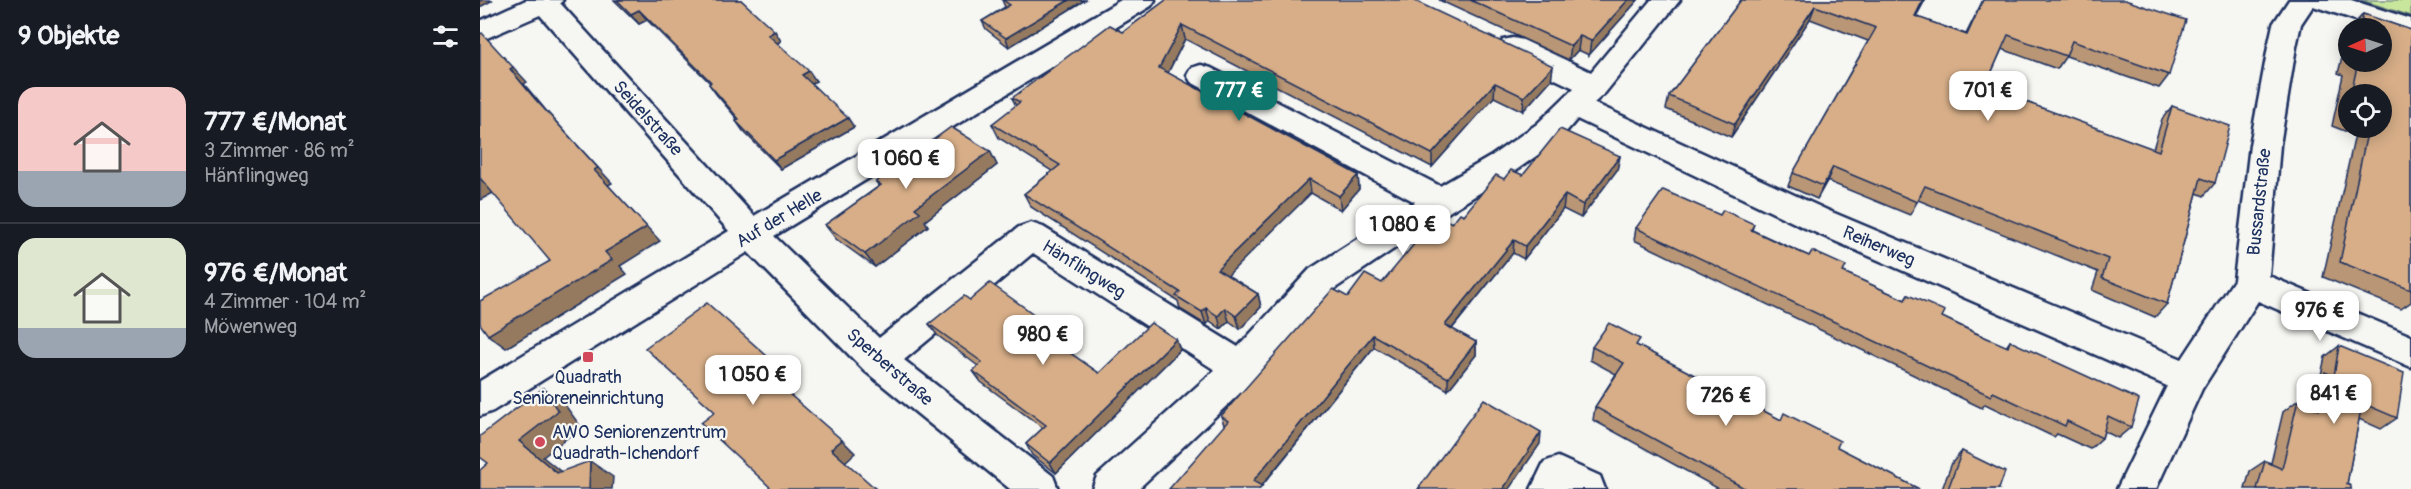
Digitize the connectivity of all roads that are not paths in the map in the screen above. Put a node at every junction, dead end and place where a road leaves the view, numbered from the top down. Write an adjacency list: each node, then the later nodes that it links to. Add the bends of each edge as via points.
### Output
1 (1141, 0): 12 (street, Auf der Helle)
2 (1666, 0): 10 (street)
3 (2303, 0): 13 (street, Bussardstraße, via 2287,24 2282,47 2265,145)
4 (2323, 0): 6 (street)
5 (546, 1): 7 (street); 12 (street, Seidelstraße)
6 (2411, 29)
7 (480, 32)
8 (1487, 35): 10 (street)
9 (1201, 75): 11 (street)
10 (1584, 95): 11 (street, via 1548,132); 17 (street, Reiherweg, via 1816,219)
11 (1441, 201): 16 (street, via 1322,279)
12 (752, 234): 15 (street, Sperberstraße); 18 (street, Auf der Helle)
13 (2251, 283): 14 (street); 17 (street, Bussardstraße)
14 (2411, 352)
15 (878, 360): 16 (street, Hänflingweg, via 1031,236); 19 (street, Sperberstraße)
16 (1242, 368): 20 (street)
17 (2189, 380): 23 (street, Bussardstraße)
18 (480, 400)
19 (1039, 489)
20 (1111, 489)
21 (1550, 489): 22 (street, via 1558,476)
22 (1586, 489)
23 (2136, 489)

